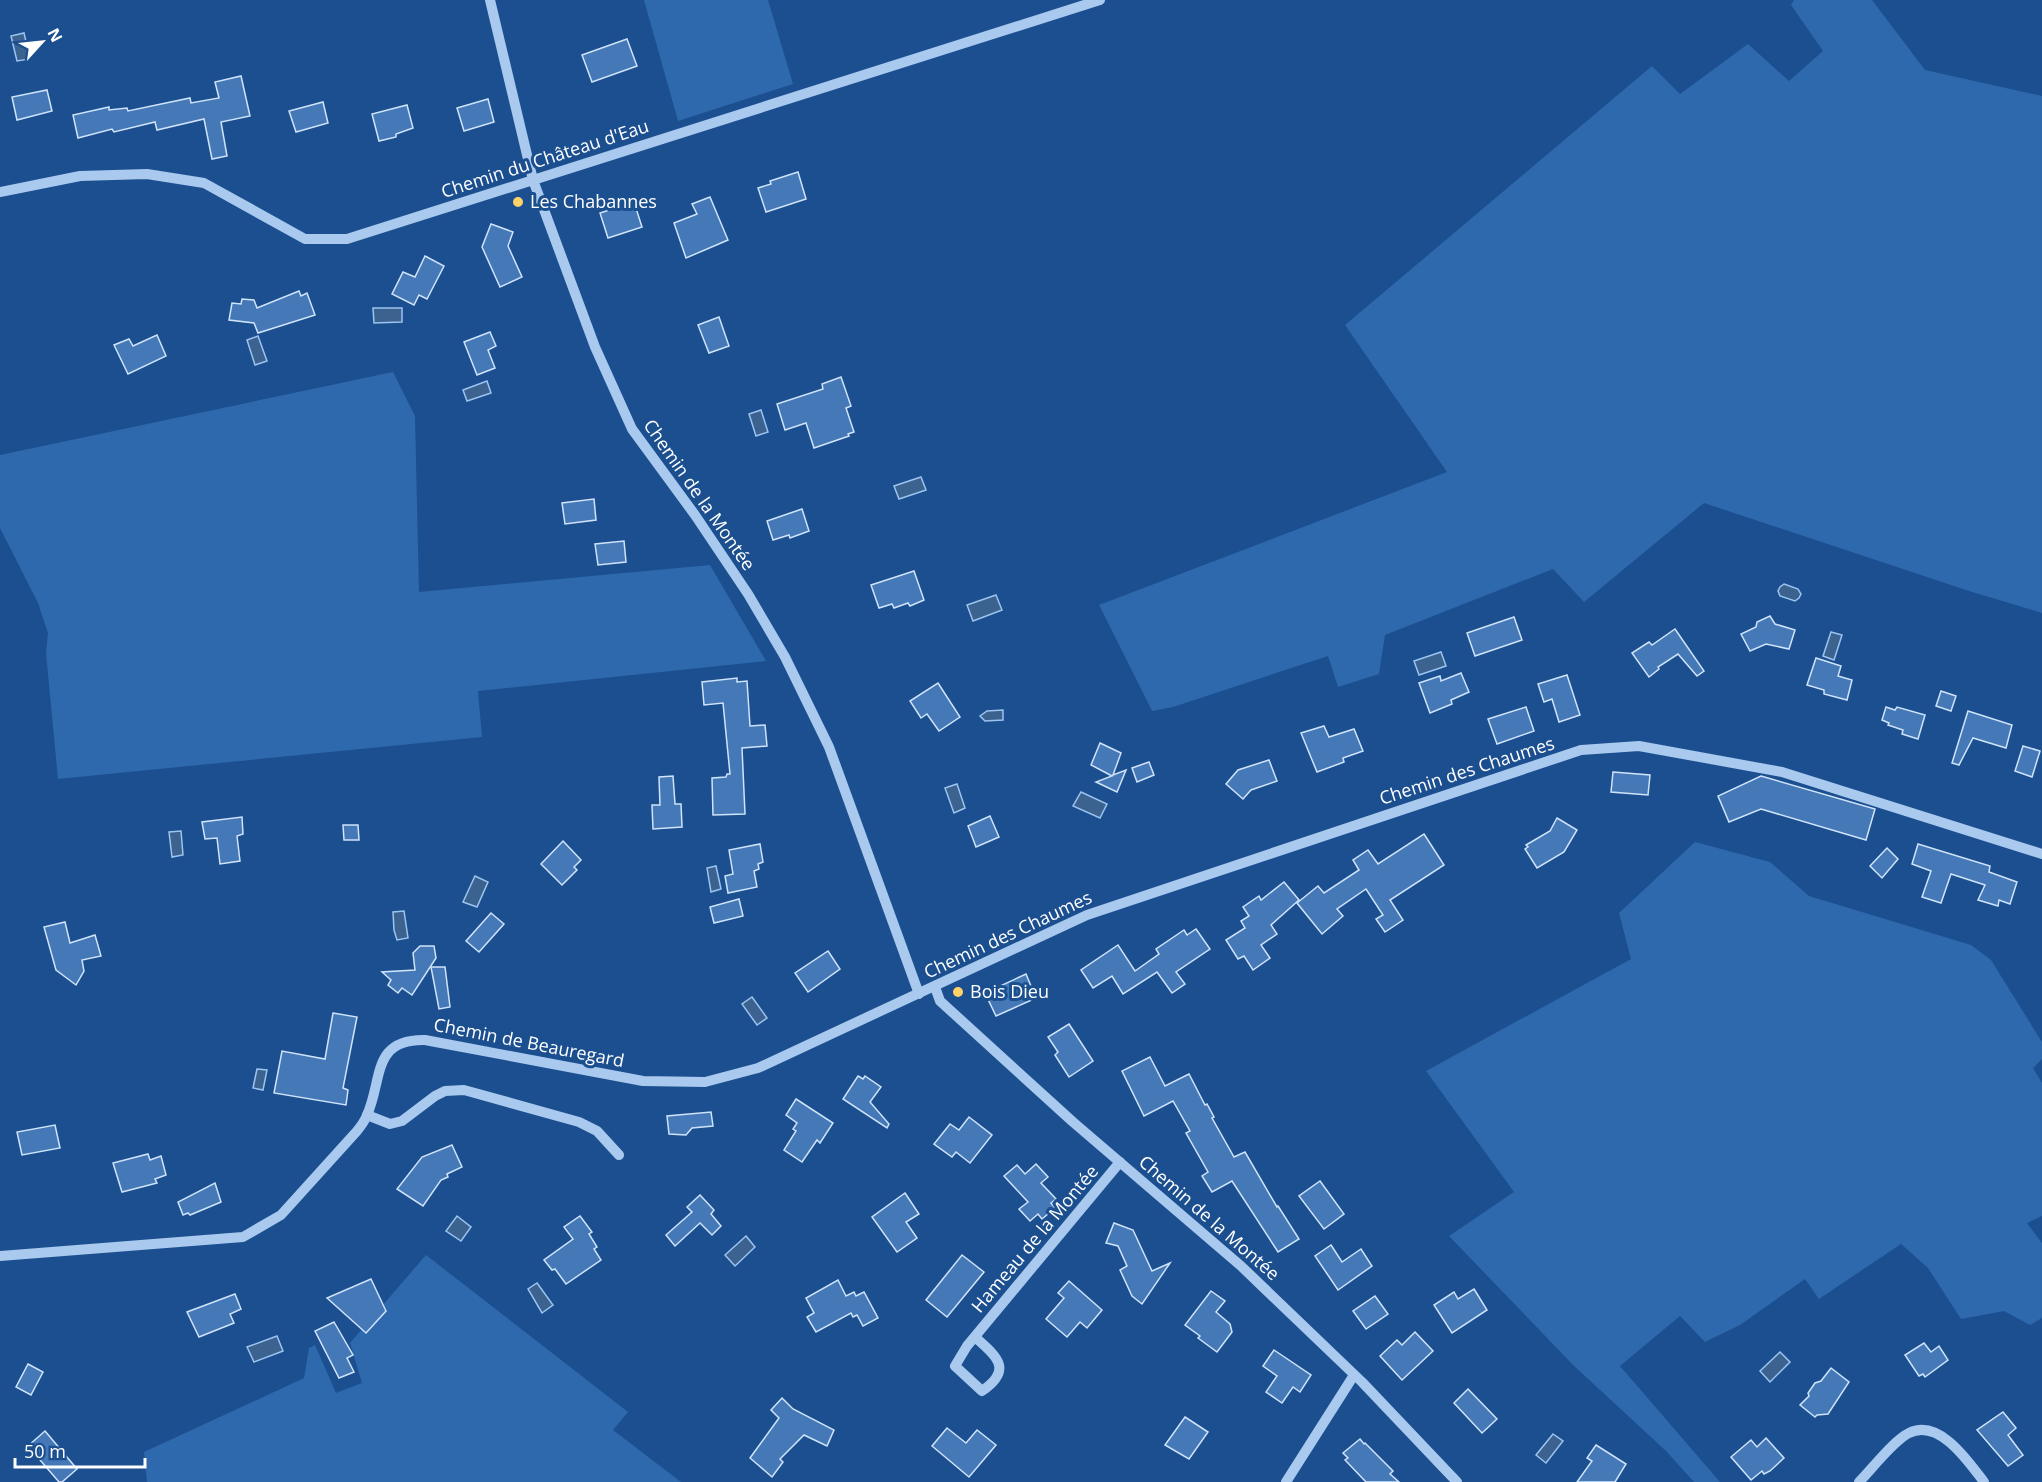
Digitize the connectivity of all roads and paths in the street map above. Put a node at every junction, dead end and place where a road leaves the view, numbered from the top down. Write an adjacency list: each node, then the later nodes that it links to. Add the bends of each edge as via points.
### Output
1 (490, 0): 3 (street, Chemin de la Montée)
2 (1100, 0): 3 (street, Chemin du Château d'Eau)
3 (533, 180): 4 (street, Chemin du Château d'Eau, via 347,239 305,239 204,183 147,174 80,176); 7 (street, Chemin de la Montée, via 595,347 632,429 748,594 785,657 829,747)
4 (0, 192)
5 (2042, 854): 6 (street, Chemin des Chaumes, via 1782,772 1639,747 1581,750 1087,915)
6 (935, 987): 7 (street, Chemin des Chaumes); 10 (street, Chemin de la Montée, via 940,1001)
7 (919, 993): 8 (street, Chemin de Beauregard, via 758,1068 705,1082 643,1081 408,1039 382,1060)
8 (368, 1115): 9 (street, via 390,1124 402,1121 445,1091 464,1090 579,1122 597,1131); 11 (street, Chemin de Beauregard, via 281,1215 243,1237)
9 (619, 1155)
10 (1120, 1162): 12 (street, Hameau de la Montée); 13 (street, Chemin de la Montée, via 1241,1266)
11 (0, 1256)
12 (975, 1336): 12 (street, Hameau de la Montée, via 955,1366 982,1390 999,1374 1000,1366 998,1358)
13 (1354, 1375): 14 (street); 15 (street, Chemin de la Montée)
14 (1286, 1482)
15 (1457, 1482)
16 (1859, 1482): 17 (street, via 1908,1433 1926,1429 1945,1437)
17 (1984, 1482)

